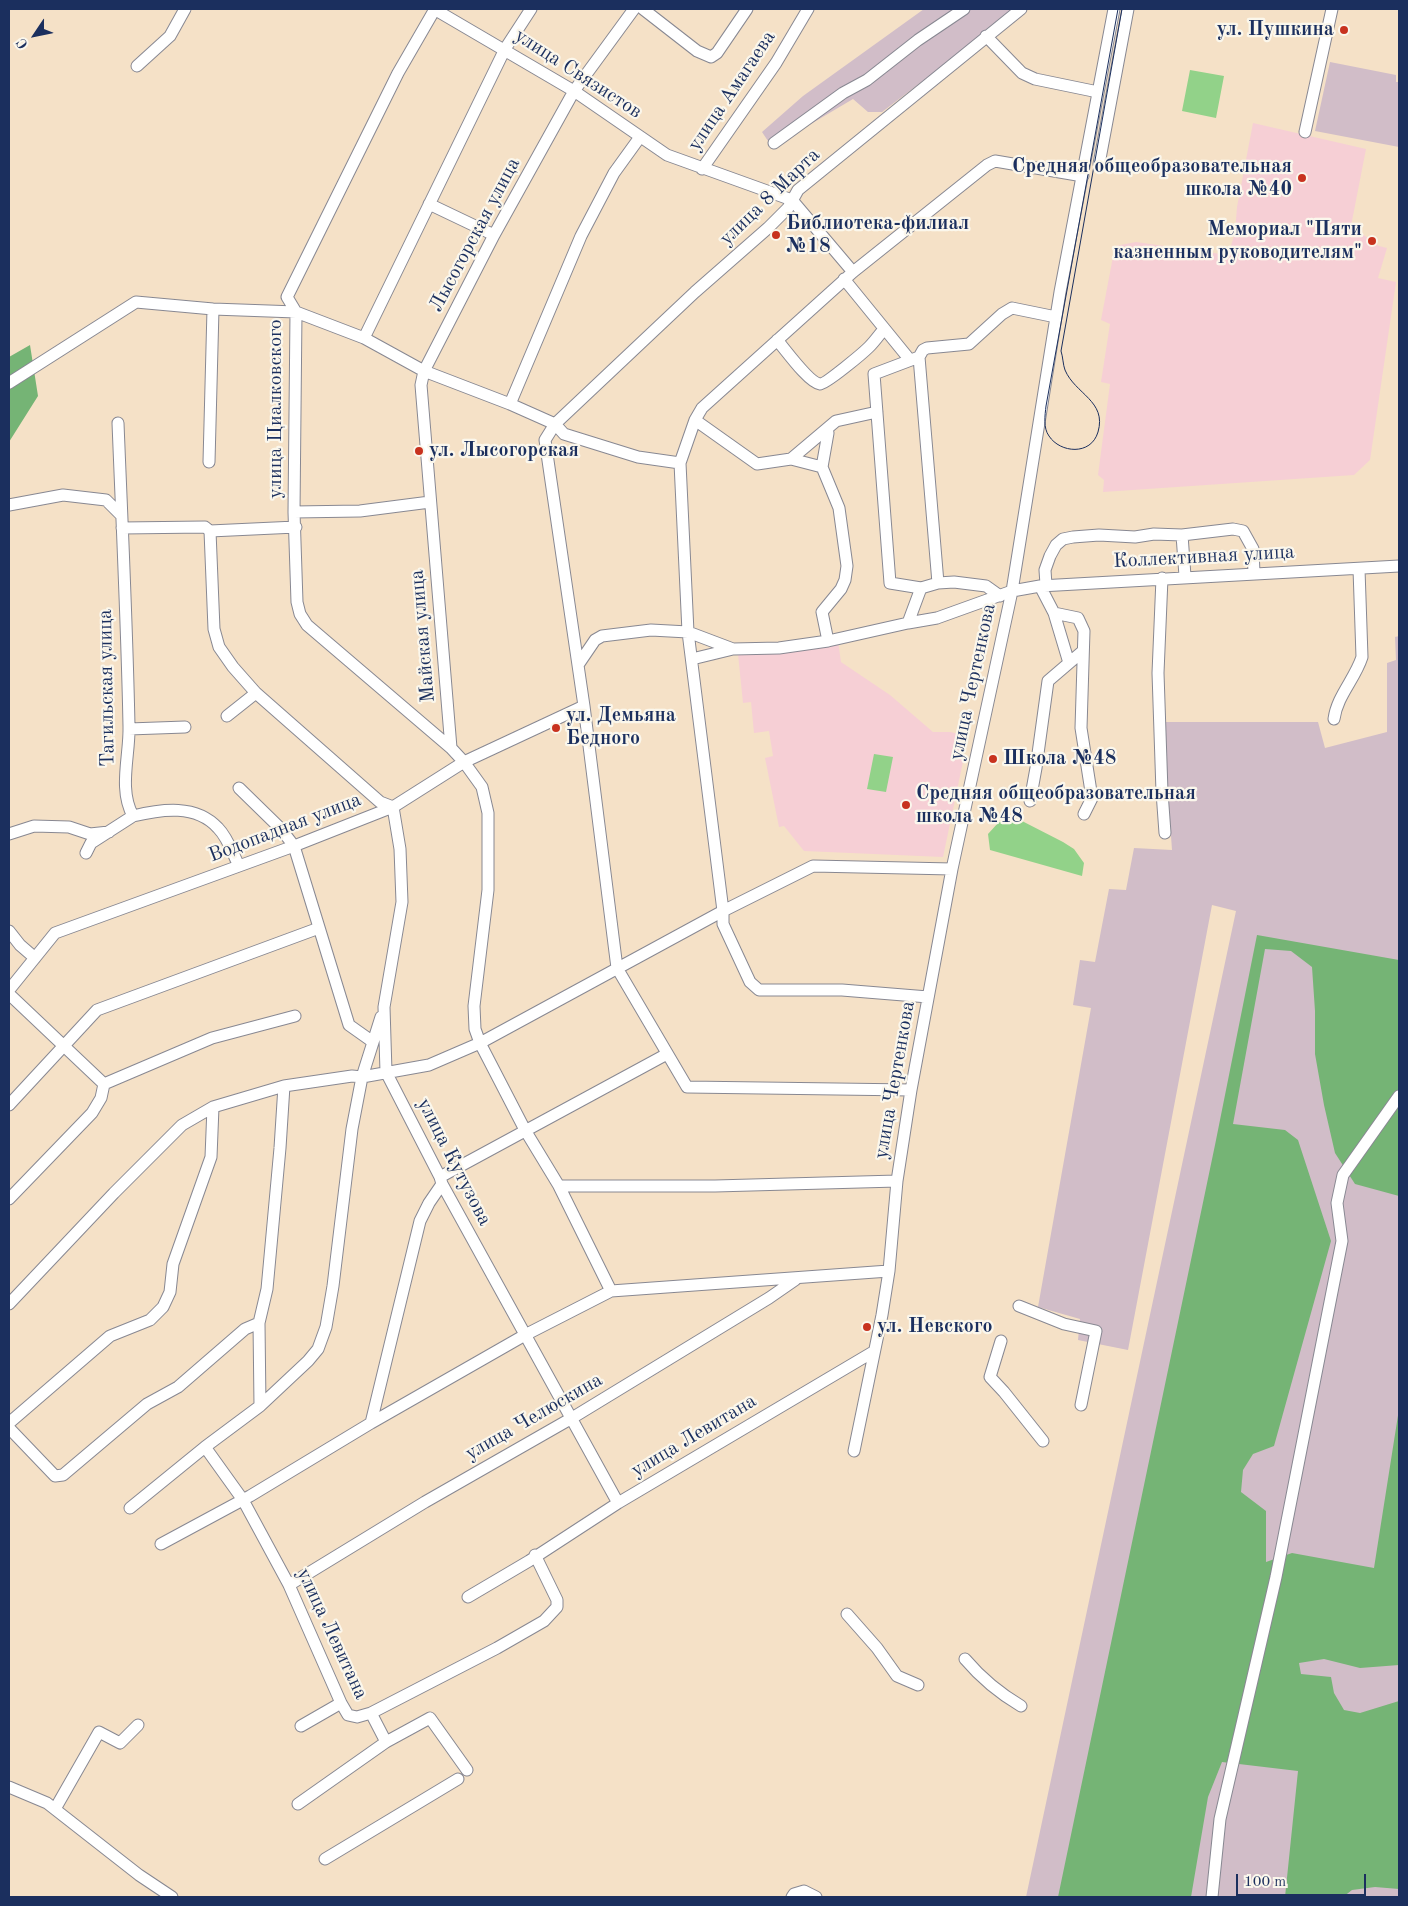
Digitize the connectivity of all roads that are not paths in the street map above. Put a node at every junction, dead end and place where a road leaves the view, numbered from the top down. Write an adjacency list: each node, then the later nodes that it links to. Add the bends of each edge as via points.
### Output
1 (185, 9): 15 (street, via 170,36)
2 (434, 9): 14 (street, улица Связистов); 29 (street, улица Циалковского, via 398,73 287,297)
3 (531, 9): 14 (street)
4 (634, 9): 16 (street, Лысогорская улица)
5 (643, 9): 6 (street, via 697,51 711,57)
6 (746, 9)
7 (808, 9): 22 (street, улица Амагаева, via 776,63)
8 (964, 9): 20 (street, via 868,80 843,93)
9 (1021, 9): 13 (street, улица 8 Марта)
10 (1114, 9): 17 (street, улица Чертенкова)
11 (1128, 9): 21 (street)
12 (1332, 9): 18 (street)
13 (986, 36): 17 (street, via 1022,73 1035,80); 24 (street, улица 8 Марта, via 798,190)
14 (505, 50): 16 (street, улица Связистов); 25 (street)
15 (137, 66)
16 (574, 92): 19 (street, улица Связистов); 26 (street, Лысогорская улица)
17 (1098, 92): 23 (street, улица Чертенкова)
18 (1305, 132)
19 (640, 137): 22 (street, улица Связистов, via 667,155); 37 (street, via 614,173 582,236)
20 (774, 143)
21 (1099, 164)
22 (702, 169): 24 (street, улица Связистов)
23 (1084, 176): 27 (street, via 995,161); 30 (street, улица Чертенкова)
24 (792, 200): 27 (street); 41 (street, улица 8 Марта, via 768,228)
25 (429, 204): 26 (street); 32 (street)
26 (494, 235): 35 (street, Лысогорская улица)
27 (848, 276): 31 (street); 33 (street)
28 (213, 309): 29 (street); 36 (street, via 136,302); 44 (street)
29 (296, 312): 32 (street); 49 (street, улица Циалковского)
30 (1056, 317): 34 (street, via 1012,308 968,344 927,348); 63 (street, улица Чертенкова)
31 (884, 329): 33 (street, via 834,378 820,384 814,382); 34 (street)
32 (364, 338): 35 (street)
33 (777, 340): 39 (street, via 702,408)
34 (914, 359): 38 (street, via 874,374); 60 (street)
35 (424, 371): 37 (street); 47 (street, Лысогорская улица, via 421,385)
36 (9, 383)
37 (510, 404): 41 (street)
38 (877, 412): 42 (street, via 836,421); 62 (street, via 890,583)
39 (695, 420): 43 (street, via 757,464); 45 (street)
40 (118, 423): 50 (street, Тагильская улица)
41 (555, 424): 45 (street, via 564,434 638,457); 73 (street, via 545,440)
42 (827, 429): 43 (street); 46 (street)
43 (791, 459): 46 (street)
44 (209, 462)
45 (680, 463): 67 (street)
46 (822, 466): 68 (street, via 839,508 847,566 842,589 822,612)
47 (430, 502): 49 (street, via 360,511); 80 (street, Майская улица)
48 (9, 505): 50 (street, via 63,495 106,500)
49 (294, 512): 51 (street, улица Циалковского)
50 (122, 515): 52 (street, Тагильская улица)
51 (296, 526): 53 (street); 80 (street, улица Циалковского, via 297,602 307,625)
52 (122, 528): 53 (street, via 205,527); 79 (street, Тагильская улица)
53 (210, 531): 74 (street, via 214,630 219,647)
54 (1182, 535): 57 (street, via 1233,529 1243,531 1253,549); 58 (street); 61 (street, via 1087,535 1063,540 1046,562)
55 (1399, 566): 56 (street, Коллективная улица)
56 (1359, 569): 57 (street, Коллективная улица); 77 (street, via 1362,657)
57 (1254, 573): 58 (street, Коллективная улица)
58 (1185, 576): 59 (street, Коллективная улица)
59 (1162, 578): 61 (street, Коллективная улица); 88 (street, via 1158,674)
60 (938, 583): 62 (street); 64 (street, via 986,586)
61 (1043, 585): 63 (street, Коллективная улица); 65 (street)
62 (921, 588): 66 (street)
63 (1012, 591): 64 (street, Коллективная улица); 93 (street, улица Чертенкова)
64 (1000, 596): 66 (street, Коллективная улица, via 937,618)
65 (1054, 613): 70 (street, via 1078,618 1084,632); 72 (street)
66 (908, 623): 68 (street, Коллективная улица)
67 (688, 632): 69 (street); 71 (street); 73 (street, via 651,630 602,636 595,640)
68 (828, 641): 69 (street, Коллективная улица)
69 (733, 650): 71 (street)
70 (1083, 651): 72 (street); 85 (street, via 1081,728 1092,798)
71 (692, 659): 94 (street)
72 (1069, 663): 83 (street, via 1048,681)
73 (578, 665): 75 (street)
74 (256, 693): 76 (street); 84 (street, via 380,802)
75 (584, 706): 81 (street, Водопадная улица); 98 (street)
76 (227, 716)
77 (1334, 719)
78 (185, 727): 79 (street)
79 (129, 729): 86 (street, Тагильская улица, via 126,787 128,808)
80 (451, 748): 81 (street)
81 (464, 762): 84 (street, Водопадная улица); 105 (street, via 482,787 488,813 488,890 474,1006 475,1029)
82 (239, 788): 90 (street)
83 (1030, 801)
84 (393, 806): 90 (street, Водопадная улица); 102 (street, улица Кутузова, via 400,848 402,902)
85 (1084, 814)
86 (133, 816): 87 (street); 92 (street, via 153,811 190,811 219,829)
87 (110, 832): 89 (street, via 90,834 69,827 34,826); 91 (street, via 92,843)
88 (1165, 833)
89 (9, 834)
90 (294, 846): 92 (street, Водопадная улица); 95 (street)
91 (86, 853)
92 (239, 866): 97 (street, Водопадная улица, via 55,933)
93 (952, 869): 94 (street, via 813,866); 101 (street, улица Чертенкова)
94 (723, 911): 98 (street); 101 (street, via 723,924 750,982 759,990 842,990)
95 (319, 928): 104 (street, via 349,1026); 106 (street, via 97,1010)
96 (9, 930): 97 (street)
97 (35, 958): 99 (street, Водопадная улица)
98 (617, 968): 105 (street); 107 (street)
99 (9, 990)
100 (9, 994): 106 (street)
101 (928, 997): 112 (street, улица Чертенкова)
102 (384, 1008): 104 (street); 108 (street, улица Кутузова)
103 (295, 1016): 110 (street, via 212,1038)
104 (373, 1042): 109 (street)
105 (480, 1043): 108 (street, via 429,1065); 116 (street)
106 (63, 1045): 110 (street); 114 (street)
107 (667, 1054): 112 (street, via 688,1087); 116 (street)
108 (386, 1072): 109 (street); 117 (street, улица Кутузова)
109 (362, 1077): 111 (street); 131 (street, via 326,1327 318,1348 308,1361)
110 (104, 1084): 120 (street, via 101,1098 92,1113)
111 (284, 1086): 115 (street); 126 (street, via 267,1289)
112 (911, 1090): 118 (street, улица Чертенкова)
113 (1399, 1096): 164 (street, via 1343,1174 1337,1203 1342,1240 1276,1577 1220,1819)
114 (9, 1105)
115 (213, 1108): 124 (street, via 182,1125); 133 (street, via 211,1157 173,1264 170,1292 163,1307 150,1320 110,1336)
116 (525, 1130): 117 (street); 119 (street)
117 (441, 1180): 127 (street, улица Кутузова); 134 (street, via 420,1221)
118 (897, 1181): 119 (street); 121 (street, улица Чертенкова)
119 (558, 1186): 123 (street)
120 (9, 1199)
121 (889, 1271): 122 (street); 129 (street, улица Чертенкова)
122 (797, 1278): 123 (street); 132 (street, улица Челюскина)
123 (611, 1291): 127 (street)
124 (9, 1304)
125 (1020, 1306): 130 (street, via 1064,1324 1096,1331)
126 (259, 1323): 131 (street); 135 (street, via 245,1330 178,1387 147,1404 63,1475 55,1476)
127 (525, 1335): 132 (street, улица Кутузова); 134 (street)
128 (1001, 1341): 136 (street, via 990,1377)
129 (873, 1352): 138 (street, улица Чертенкова); 140 (street, улица Левитана)
130 (1081, 1405)
131 (260, 1406): 137 (street)
132 (572, 1418): 140 (street, улица Кутузова); 144 (street, улица Челюскина)
133 (9, 1423)
134 (371, 1423): 139 (street)
135 (9, 1428)
136 (1043, 1441)
137 (205, 1447): 139 (street, улица Левитана); 141 (street)
138 (854, 1451)
139 (243, 1500): 142 (street); 144 (street, улица Левитана)
140 (618, 1503): 143 (street, улица Левитана)
141 (130, 1508)
142 (160, 1544)
143 (535, 1555): 145 (street, улица Левитана); 151 (street, улица Левитана, via 557,1600 557,1607 544,1620 465,1666)
144 (289, 1584): 149 (street, улица Левитана)
145 (468, 1597)
146 (847, 1614): 148 (street, via 897,1676)
147 (965, 1659): 150 (street, via 987,1683)
148 (918, 1685)
149 (341, 1703): 151 (street, улица Левитана, via 348,1715 357,1717); 153 (street)
150 (1020, 1706)
151 (371, 1713): 154 (street)
152 (138, 1725): 159 (street, via 120,1743 98,1732)
153 (301, 1726)
154 (386, 1742): 155 (street, via 430,1718); 158 (street)
155 (467, 1770)
156 (458, 1779): 160 (street)
157 (9, 1787): 159 (street)
158 (298, 1804)
159 (55, 1808): 161 (street)
160 (324, 1859)
161 (172, 1897)
162 (792, 1897): 163 (street, via 804,1891)
163 (816, 1897)
164 (1212, 1897)

